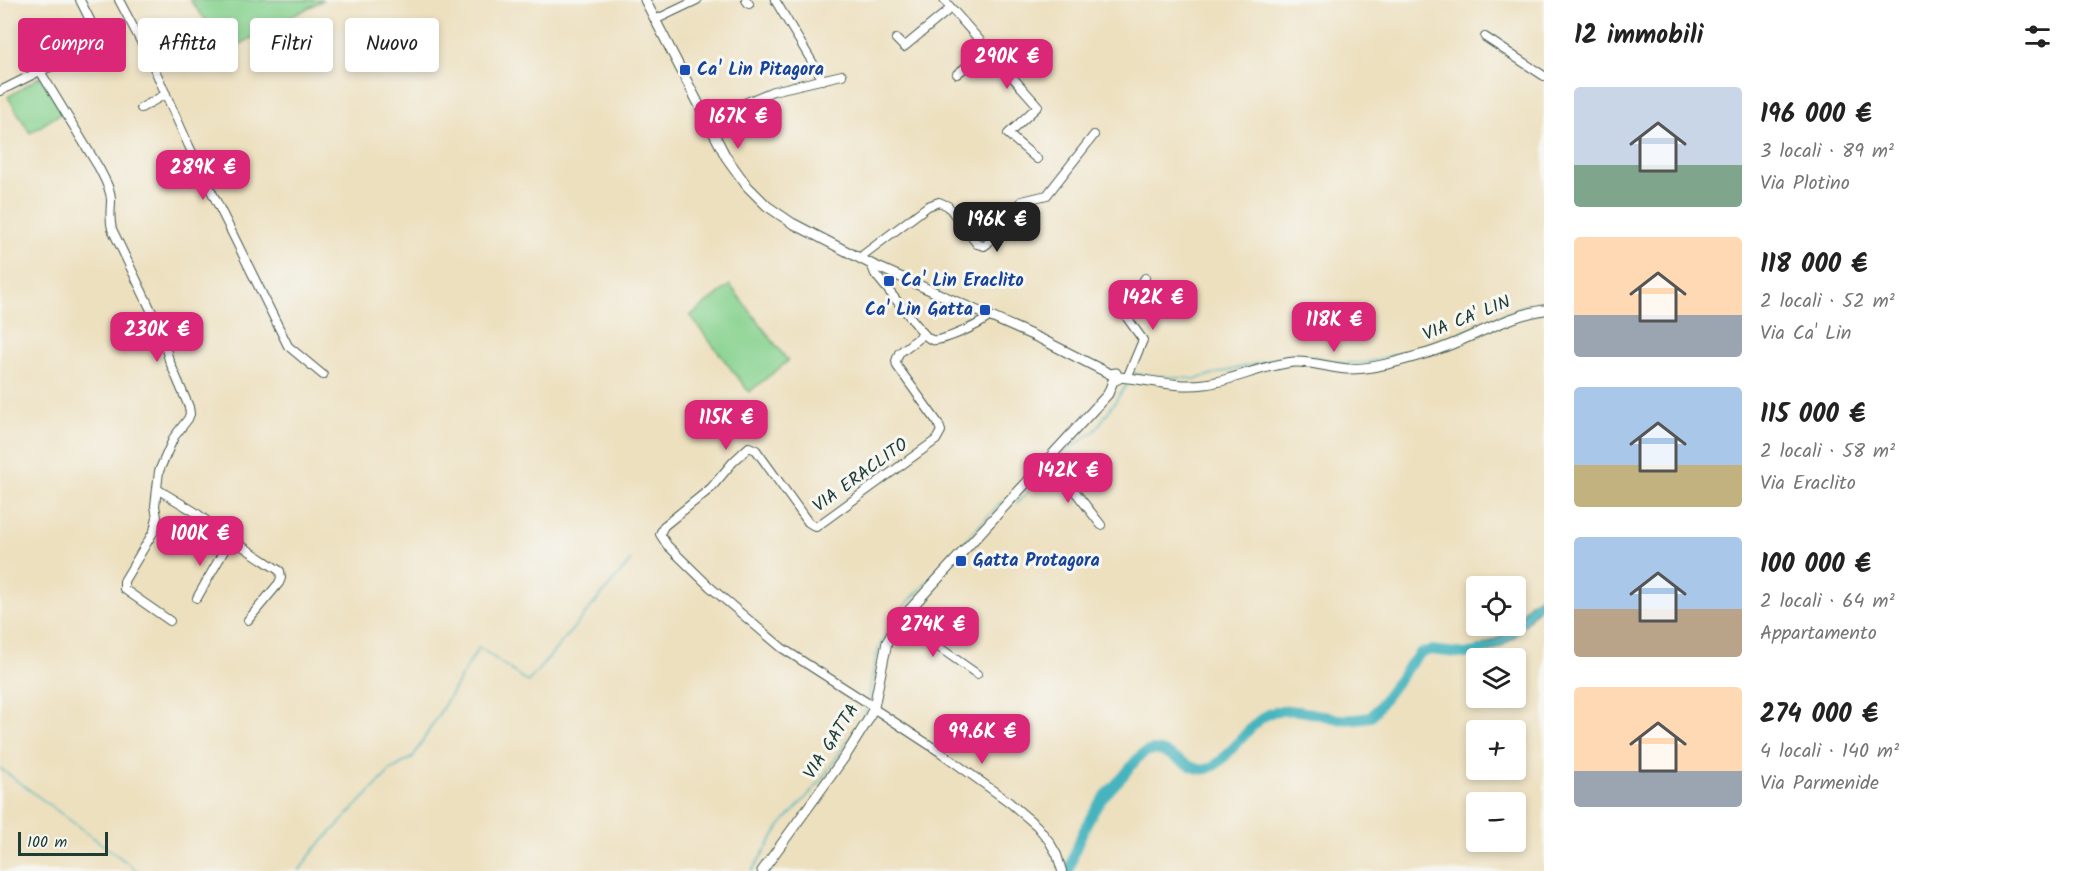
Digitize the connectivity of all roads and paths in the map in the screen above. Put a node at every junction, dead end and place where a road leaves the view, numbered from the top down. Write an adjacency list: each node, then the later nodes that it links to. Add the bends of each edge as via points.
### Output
1 (80, 0): 8 (street)
2 (119, 0): 20 (street)
3 (645, 0): 9 (street, VIA CA' LIN)
4 (697, 0): 9 (street)
5 (775, 0): 18 (street)
6 (944, 0): 7 (street)
7 (951, 8): 11 (street, via 904,47); 12 (street)
8 (89, 18)
9 (655, 20): 22 (street, VIA CA' LIN)
10 (1485, 36): 17 (street)
11 (896, 39)
12 (988, 49): 15 (street); 24 (street, via 1038,106 1008,134)
13 (38, 72): 19 (street)
14 (41, 72): 33 (street, via 107,184 112,229 160,331 189,407 188,419 174,437 159,471)
15 (957, 74)
16 (842, 75): 18 (street)
17 (1544, 76)
18 (823, 80): 22 (street, via 773,91)
19 (0, 91)
20 (166, 94): 21 (street); 30 (street, via 288,346)
21 (141, 108)
22 (706, 119): 25 (street, VIA CA' LIN, via 733,168 760,200 792,224)
23 (1094, 135): 25 (street, via 1047,195 1022,201 984,246 977,244 948,206 939,202 863,255)
24 (1037, 159)
25 (867, 262): 28 (street, VIA CA' LIN); 29 (street)
26 (1145, 278): 31 (street, via 1126,310 1126,318 1143,340)
27 (1544, 310): 31 (street, VIA CA' LIN, via 1519,316 1426,354 1371,368 1293,362 1195,385)
28 (989, 316): 29 (street, via 940,339 932,340); 31 (street, VIA CA' LIN)
29 (924, 334): 41 (street, VIA ERACLITO, via 899,352 896,361 938,423 941,431 936,440 816,527 808,522 756,450 749,447 660,534 674,552 768,637)
30 (322, 375)
31 (1117, 377): 32 (street, VIA GATTA, via 1108,394)
32 (1050, 463): 34 (street); 38 (street, VIA GATTA)
33 (157, 489): 35 (street); 39 (street, via 154,531 126,574 124,589)
34 (1101, 525)
35 (225, 535): 36 (street, via 229,542); 37 (street, via 280,571 279,583)
36 (197, 598)
37 (248, 620)
38 (900, 620): 40 (street); 41 (street, VIA GATTA, via 887,642)
39 (170, 621)
40 (977, 674)
41 (874, 707): 42 (street, VIA GATTA, via 861,733); 43 (street, via 1037,826 1058,857)
42 (762, 871)
43 (1062, 871)

